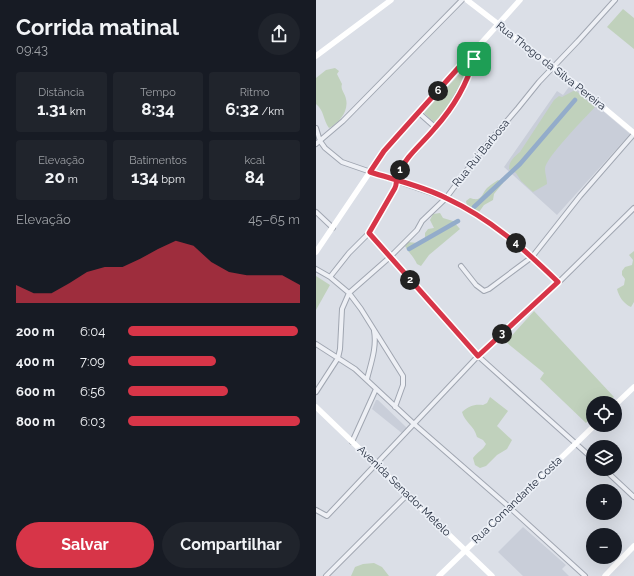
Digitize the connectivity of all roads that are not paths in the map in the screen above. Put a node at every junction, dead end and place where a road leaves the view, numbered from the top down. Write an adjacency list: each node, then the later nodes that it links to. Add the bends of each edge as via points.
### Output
1 (391, 0): 8 (street)
2 (462, 0): 14 (street, via 343,121)
3 (467, 0): 6 (street, Rua Thogo da Silva Pereira)
4 (520, 0): 6 (street)
5 (615, 0): 9 (street, Rua Rui Barbosa)
6 (498, 24): 7 (street); 9 (street, Rua Thogo da Silva Pereira)
7 (477, 47): 10 (street); 12 (street, via 461,90)
8 (316, 56)
9 (553, 67): 13 (street, Rua Thogo da Silva Pereira); 17 (street, Rua Rui Barbosa, via 482,150)
10 (419, 113): 12 (street); 15 (street, via 384,151)
11 (316, 128): 14 (street)
12 (436, 128): 16 (street, via 403,165)
13 (634, 133): 23 (street)
14 (318, 142): 15 (street, via 342,162)
15 (370, 172): 16 (street); 20 (street)
16 (397, 181): 17 (street); 21 (street)
17 (446, 198): 23 (street, via 490,223); 24 (street, Rua Rui Barbosa)
18 (634, 208): 28 (street)
19 (316, 212): 20 (street)
20 (333, 228): 22 (street)
21 (369, 233): 24 (street); 27 (street)
22 (316, 252)
23 (532, 256): 25 (street, via 489,290 484,291); 28 (street)
24 (390, 257): 29 (street, Rua Rui Barbosa); 32 (street)
25 (461, 266)
26 (316, 269): 27 (street)
27 (330, 277): 29 (street)
28 (558, 282): 32 (street)
29 (349, 293): 30 (street); 33 (street, Rua Rui Barbosa, via 342,309)
30 (373, 328): 34 (street, via 374,349); 39 (street, via 404,379)
31 (316, 344): 33 (street)
32 (478, 356): 41 (street); 44 (street)
33 (338, 358): 34 (street); 37 (street, Rua Rui Barbosa)
34 (367, 379): 36 (street)
35 (634, 387): 38 (street)
36 (376, 389): 39 (street); 43 (street)
37 (316, 392)
38 (622, 399)
39 (395, 407): 41 (street)
40 (316, 409): 43 (street, Avenida Senador Metelo)
41 (414, 424): 46 (street); 50 (street)
42 (588, 432): 44 (street, Rua Comandante Costa)
43 (352, 442): 46 (street, Avenida Senador Metelo)
44 (576, 444): 45 (street); 50 (street, Rua Comandante Costa)
45 (586, 453)
46 (376, 465): 48 (street, Avenida Senador Metelo); 51 (street, via 327,516)
47 (612, 476): 49 (street)
48 (408, 494): 53 (street, Avenida Senador Metelo); 54 (street)
49 (634, 497)
50 (509, 508): 53 (street, Rua Comandante Costa); 57 (street)
51 (316, 510)
52 (634, 546): 58 (street)
53 (465, 550): 55 (street, Rua Comandante Costa); 56 (street, Avenida Senador Metelo)
54 (326, 576)
55 (439, 576)
56 (492, 576)
57 (585, 576)
58 (605, 576)

